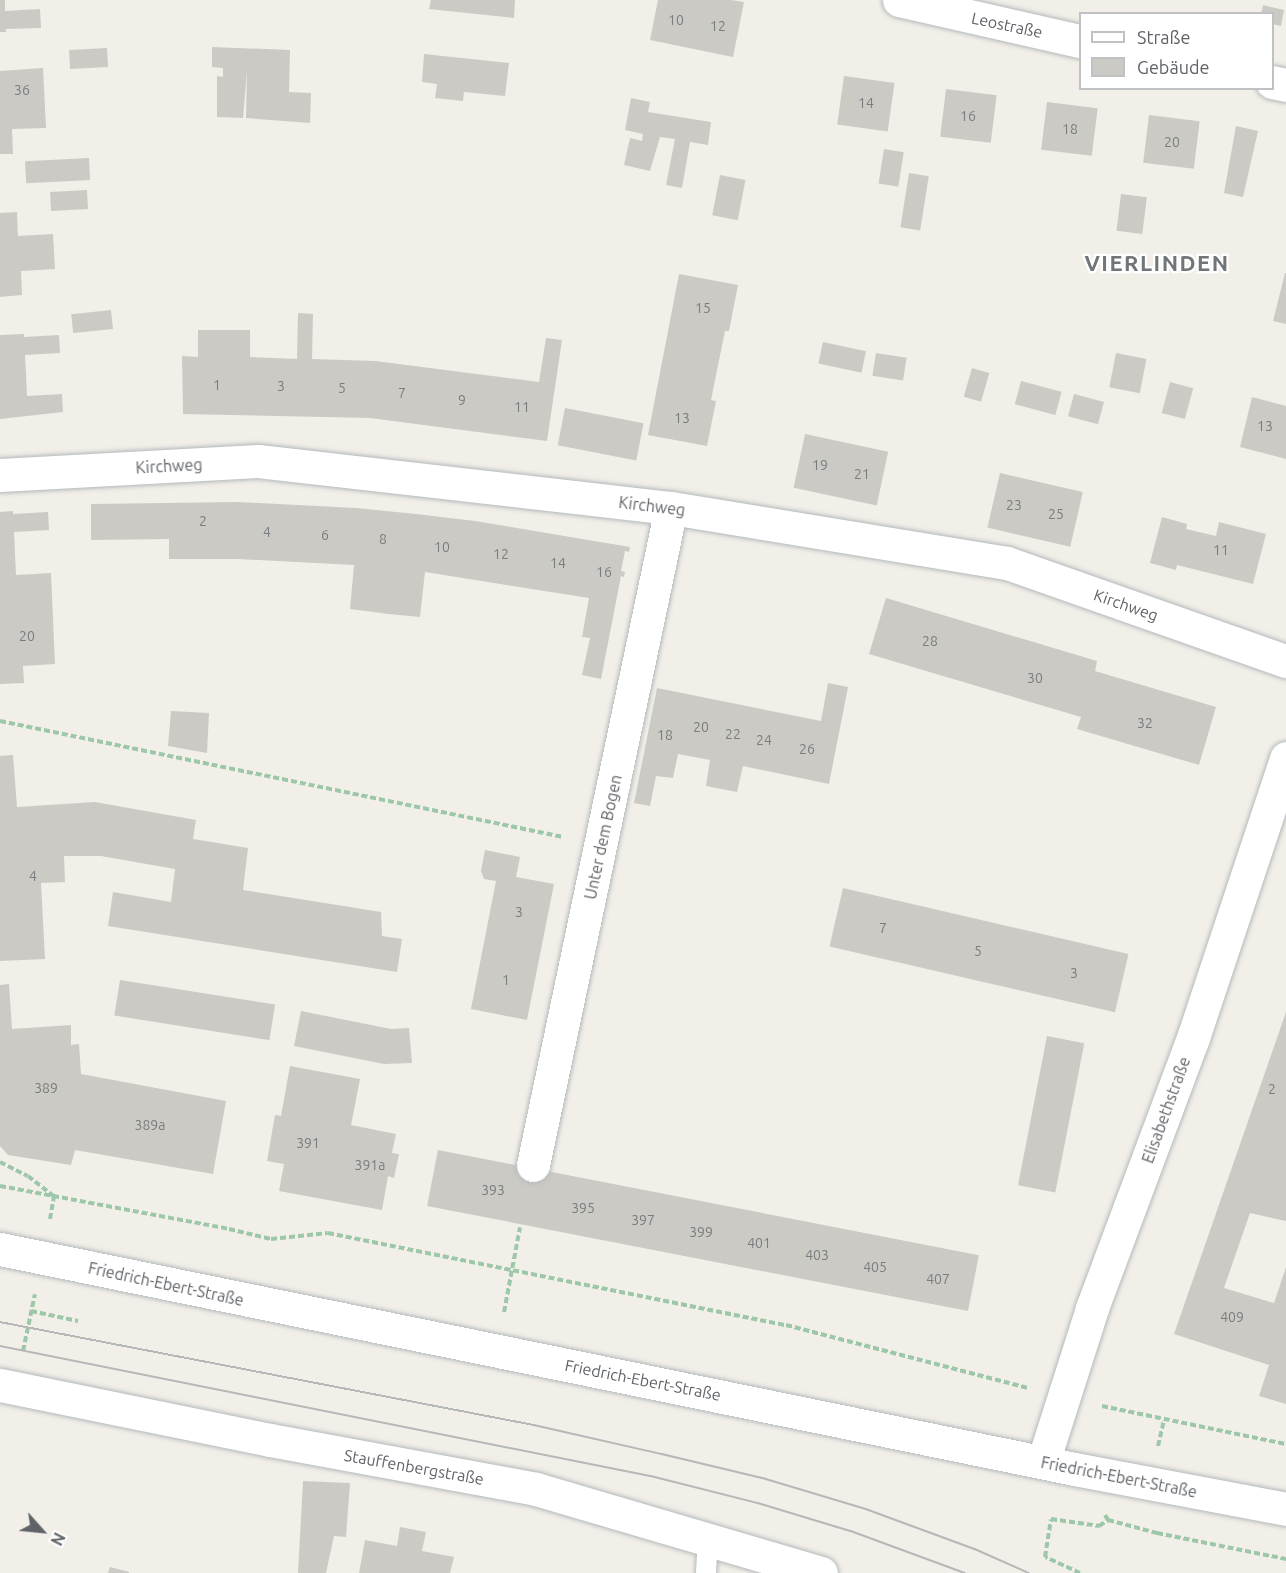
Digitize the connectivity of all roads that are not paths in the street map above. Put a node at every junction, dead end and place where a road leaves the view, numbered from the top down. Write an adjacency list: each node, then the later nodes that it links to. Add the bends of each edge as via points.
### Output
1 (899, 0): 2 (street, Leostraße)
2 (1079, 41)
3 (0, 475): 4 (street, Kirchweg, via 258,461)
4 (671, 508): 5 (street, Kirchweg, via 1007,563); 7 (street, Unter dem Bogen)
5 (1286, 661)
6 (1286, 758): 10 (street, Elisabethstraße, via 1193,1038 1092,1308)
7 (533, 1165)
8 (0, 1249): 10 (street, Friedrich-Ebert-Straße)
9 (0, 1385): 12 (street, Stauffenbergstraße, via 536,1489)
10 (1043, 1462): 11 (street, Friedrich-Ebert-Straße)
11 (1286, 1509)
12 (708, 1540): 13 (lane); 14 (street, Stauffenbergstraße)
13 (706, 1573)
14 (821, 1573)

